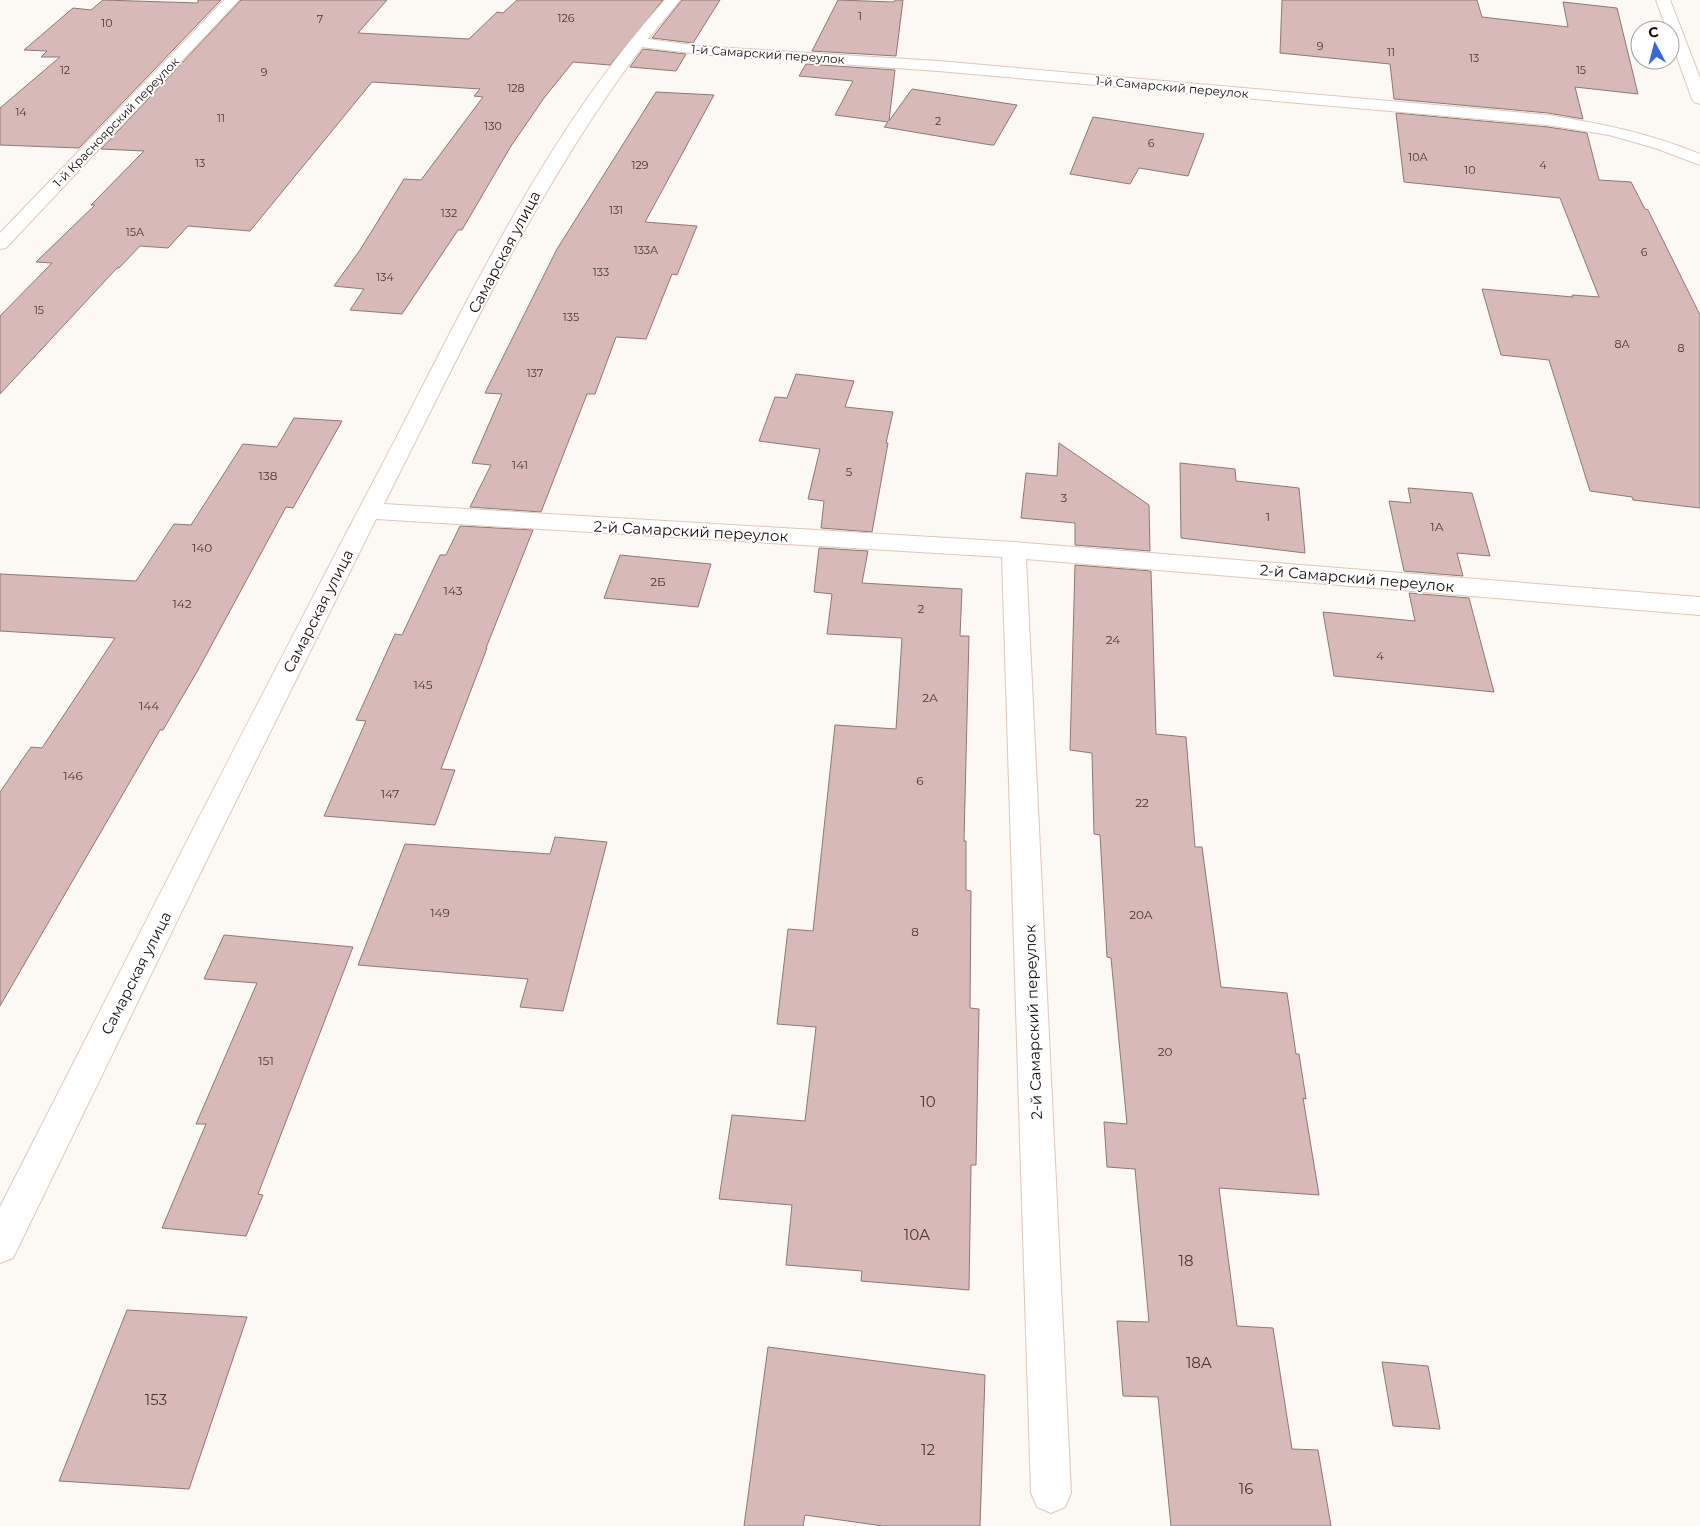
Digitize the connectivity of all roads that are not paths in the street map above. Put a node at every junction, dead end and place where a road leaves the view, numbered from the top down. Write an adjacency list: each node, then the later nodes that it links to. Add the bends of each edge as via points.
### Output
1 (232, 0): 7 (street, 1-й Красноярский переулок)
2 (673, 0): 4 (street, Самарская улица)
3 (1663, 0): 5 (street)
4 (638, 42): 6 (street, 1-й Самарский переулок, via 698,50 938,66 1548,120 1611,130 1661,144); 8 (street, Самарская улица, via 568,141 520,220)
5 (1700, 99)
6 (1700, 160)
7 (0, 244)
8 (368, 511): 9 (street, 2-й Самарский переулок); 11 (street, Самарская улица)
9 (1014, 550): 10 (street, 2-й Самарский переулок); 12 (street, 2-й Самарский переулок)
10 (1700, 606)
11 (0, 1245)
12 (1051, 1494)

